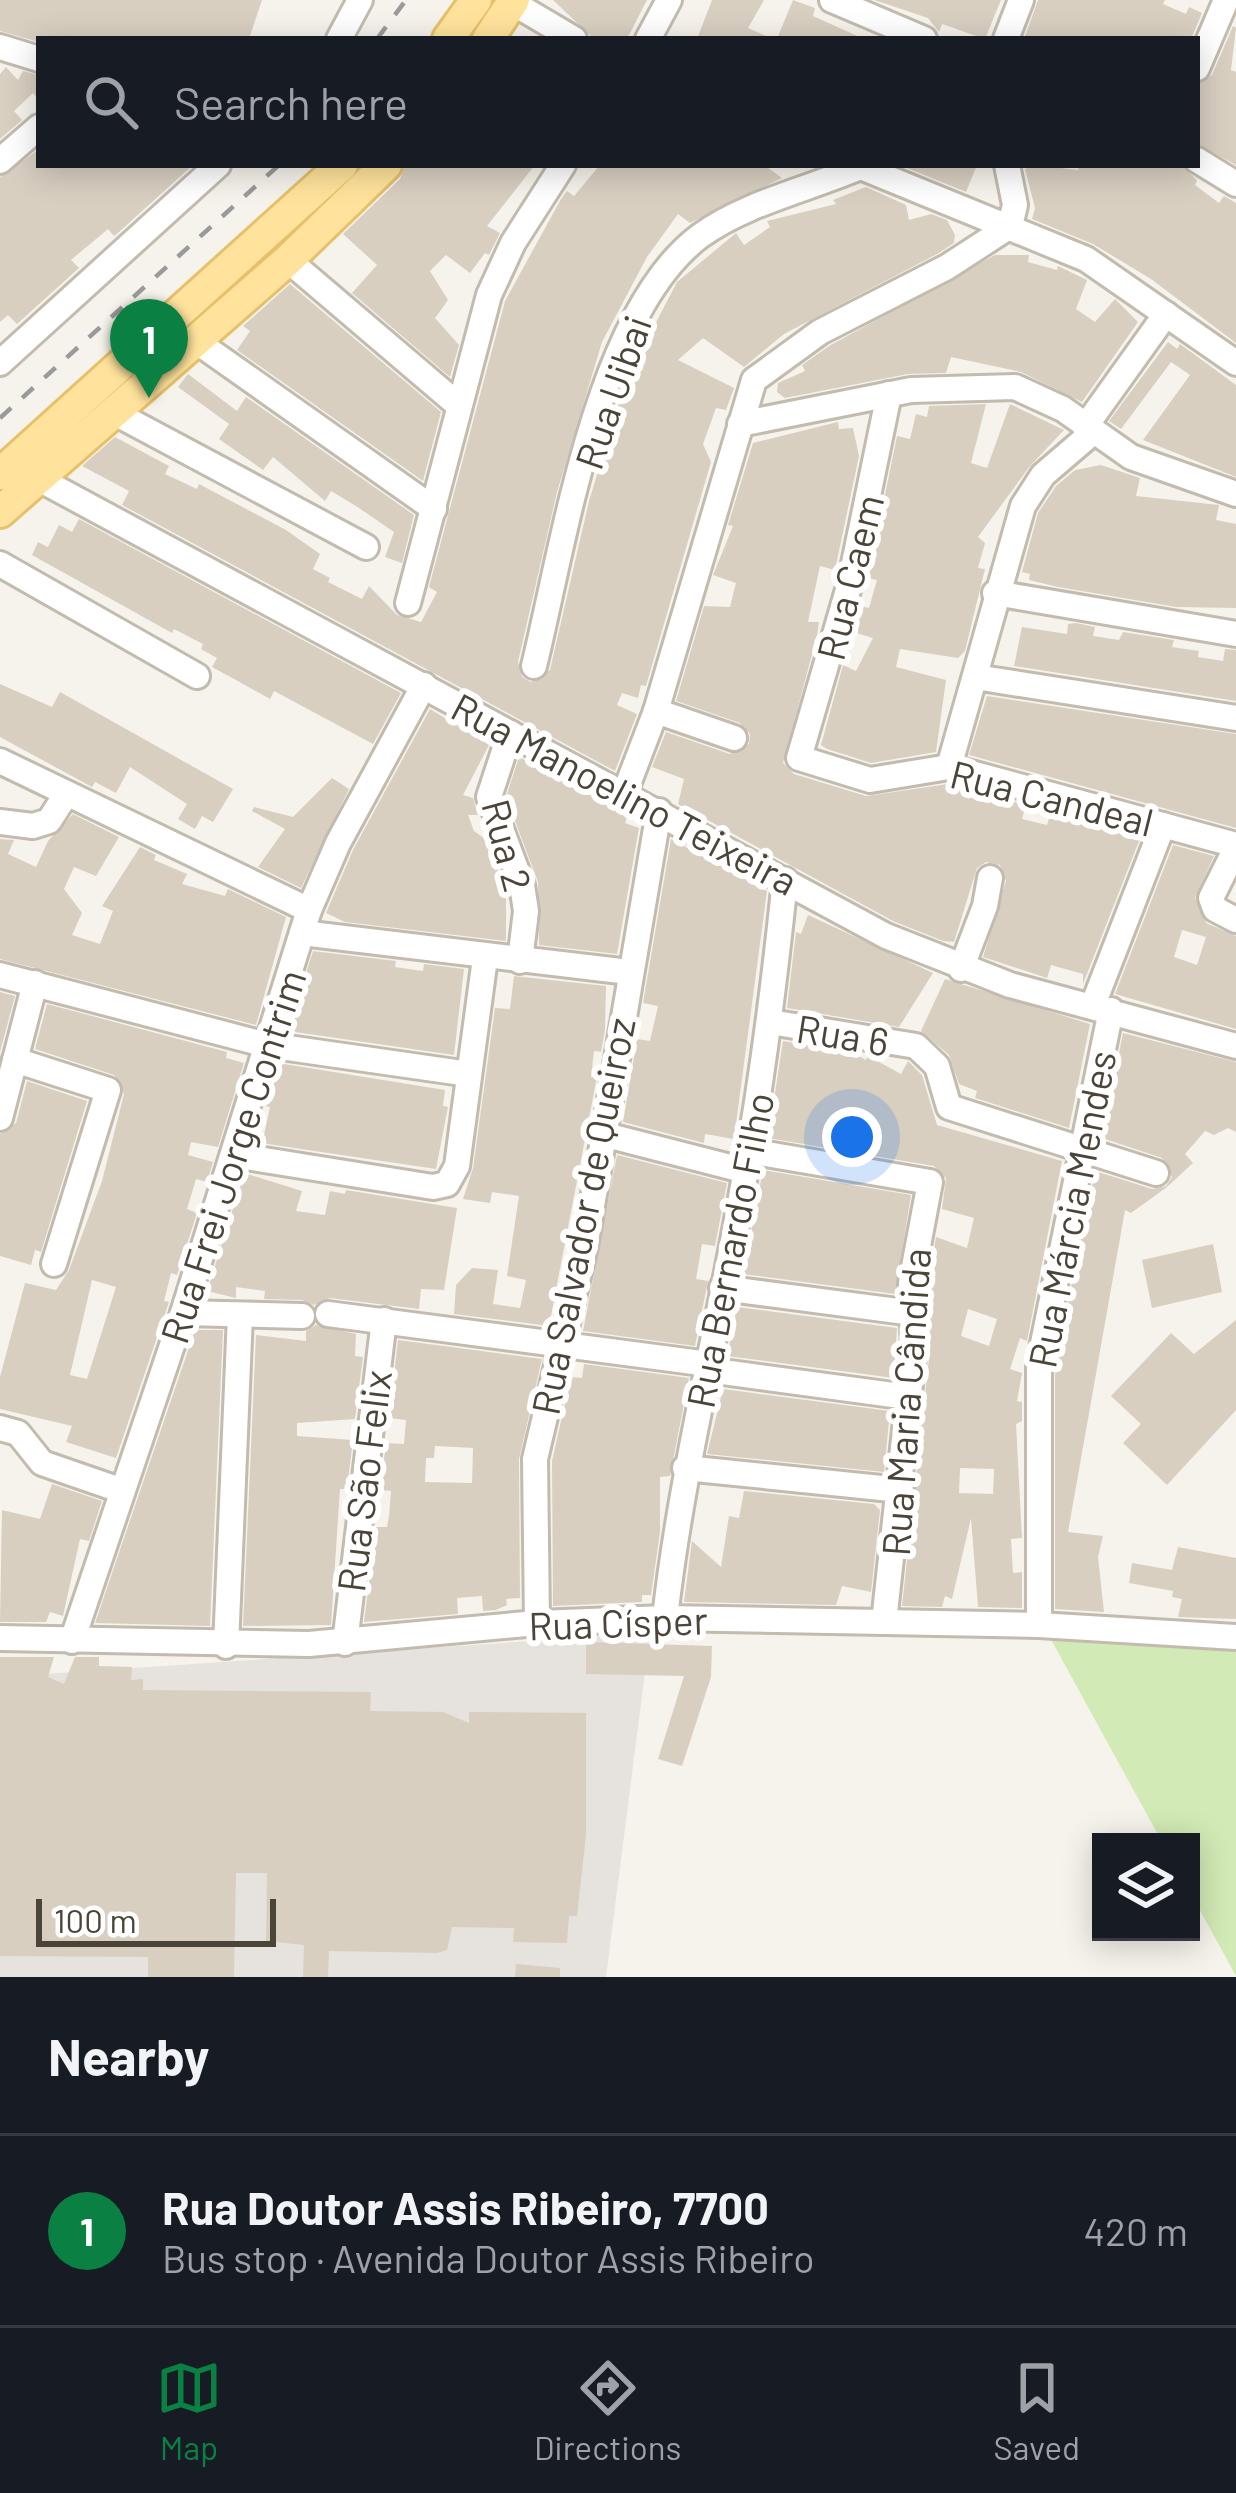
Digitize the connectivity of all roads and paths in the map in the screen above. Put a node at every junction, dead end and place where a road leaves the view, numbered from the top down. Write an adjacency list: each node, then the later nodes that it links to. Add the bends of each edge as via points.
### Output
1 (360, 0): 8 (street)
2 (476, 0): 9 (main road)
3 (669, 0): 12 (street)
4 (832, 0): 13 (street)
5 (1021, 0): 14 (street)
6 (512, 1): 10 (main road); 11 (street)
7 (1230, 1): 17 (street)
8 (340, 36)
9 (450, 36)
10 (490, 36)
11 (569, 36)
12 (650, 36)
13 (917, 36)
14 (1007, 36)
15 (0, 47): 16 (street)
16 (36, 58)
17 (1200, 62)
18 (36, 131): 19 (street)
19 (0, 161)
20 (1200, 162): 27 (street)
21 (215, 168): 32 (street)
22 (561, 168): 36 (street, via 502,264)
23 (853, 168): 51 (street, Rua Uibai, via 701,235 653,286 606,388)
24 (863, 168): 28 (street)
25 (1008, 168): 28 (street, via 1016,205)
26 (357, 171): 29 (main road); 41 (main road)
27 (1236, 184)
28 (1010, 226): 30 (street, via 1086,259); 34 (street, via 820,332)
29 (288, 260): 31 (main road); 36 (street)
30 (1166, 314): 33 (street); 40 (street)
31 (193, 339): 37 (main road); 44 (street)
32 (0, 362)
33 (1236, 363)
34 (754, 380): 38 (street); 39 (street)
35 (889, 394): 38 (street); 40 (street, via 1016,387); 59 (street, Rua Caem, via 854,566)
36 (457, 404): 44 (street)
37 (113, 412): 42 (main road); 46 (street)
38 (773, 416): 39 (street)
39 (740, 424): 55 (street)
40 (1088, 430): 43 (street, via 1131,457); 48 (street, via 1033,489)
41 (0, 474)
42 (39, 479): 45 (main road); 54 (street, Rua Manoelino Teixeira)
43 (1236, 494)
44 (434, 508): 49 (street)
45 (0, 512)
46 (367, 547)
47 (0, 564): 52 (street)
48 (994, 592): 50 (street); 53 (street)
49 (408, 603)
50 (1236, 634)
51 (534, 666)
52 (196, 676)
53 (975, 676): 56 (street); 61 (street)
54 (424, 685): 57 (street, Rua Manoelino Teixeira); 71 (street, Rua Frei Jorge Contrim, via 338,843)
55 (656, 710): 58 (street); 62 (street)
56 (1236, 718)
57 (510, 733): 62 (street, Rua Manoelino Teixeira); 73 (street, Rua 2, via 489,797 522,885)
58 (734, 738)
59 (799, 758): 61 (street, Rua Candeal, via 870,781)
60 (0, 761): 63 (street)
61 (949, 767): 66 (street, Rua Candeal)
62 (625, 792): 64 (street, Rua Manoelino Teixeira)
63 (64, 796): 65 (street, via 49,821); 71 (street)
64 (659, 811): 69 (street, Rua Manoelino Teixeira); 75 (street, Rua Salvador de Queiroz)
65 (0, 822)
66 (1163, 825): 67 (street, Rua Candeal); 78 (street, Rua Márcia Mendes)
67 (1236, 847): 70 (street, via 1211,898)
68 (990, 878): 74 (street)
69 (785, 880): 74 (street, Rua Manoelino Teixeira); 79 (street, Rua Bernardo Filho)
70 (1236, 920)
71 (306, 922): 72 (street); 81 (street, Rua Frei Jorge Contrim)
72 (485, 958): 73 (street); 83 (street)
73 (520, 961): 75 (street)
74 (961, 969): 78 (street, Rua Manoelino Teixeira)
75 (629, 972): 85 (street, Rua Salvador de Queiroz)
76 (0, 975): 77 (street)
77 (35, 983): 80 (street); 81 (street)
78 (1102, 1007): 82 (street, Rua Manoelino Teixeira); 86 (street, Rua Márcia Mendes)
79 (770, 1022): 86 (street, Rua 6, via 916,1046 937,1066 949,1107); 88 (street, Rua Bernardo Filho)
80 (12, 1043): 84 (street); 90 (street, via 107,1090)
81 (268, 1045): 83 (street); 87 (street, Rua Frei Jorge Contrim)
82 (1236, 1046)
83 (469, 1074): 87 (street, via 457,1166 447,1184)
84 (0, 1118)
85 (602, 1134): 88 (street); 96 (street, Rua Salvador de Queiroz)
86 (1079, 1150): 89 (street); 106 (street, Rua Márcia Mendes, via 1039,1364)
87 (233, 1156): 92 (street, Rua Frei Jorge Contrim)
88 (748, 1161): 91 (street, Rua Bernardo Filho); 93 (street, Rua Maria Cândida, via 930,1182 913,1263)
89 (1156, 1173)
90 (54, 1264)
91 (722, 1288): 93 (street); 97 (street, Rua Bernardo Filho)
92 (183, 1313): 94 (street); 101 (street, Rua Frei Jorge Contrim)
93 (913, 1313): 98 (street, Rua Maria Cândida)
94 (240, 1315): 95 (street); 111 (street)
95 (384, 1320): 96 (street); 110 (street, Rua São Felix)
96 (561, 1346): 97 (street); 105 (street, Rua Salvador de Queiroz, via 535,1460)
97 (709, 1367): 98 (street); 100 (street, Rua Bernardo Filho)
98 (908, 1397): 102 (street, Rua Maria Cândida)
99 (0, 1430): 101 (street, via 18,1433 42,1463)
100 (685, 1468): 102 (street); 103 (street, Rua Bernardo Filho)
101 (120, 1490): 109 (street, Rua Frei Jorge Contrim)
102 (902, 1490): 104 (street, Rua Maria Cândida)
103 (665, 1618): 104 (street, Rua Císper); 105 (street, Rua Císper)
104 (884, 1622): 106 (street, Rua Císper)
105 (537, 1623): 110 (street, Rua Císper)
106 (1039, 1625): 107 (street, Rua Císper)
107 (1236, 1637)
108 (0, 1638): 109 (street, Rua Císper)
109 (72, 1641): 111 (street, Rua Císper)
110 (345, 1642): 111 (street, Rua Císper)
111 (226, 1646)

